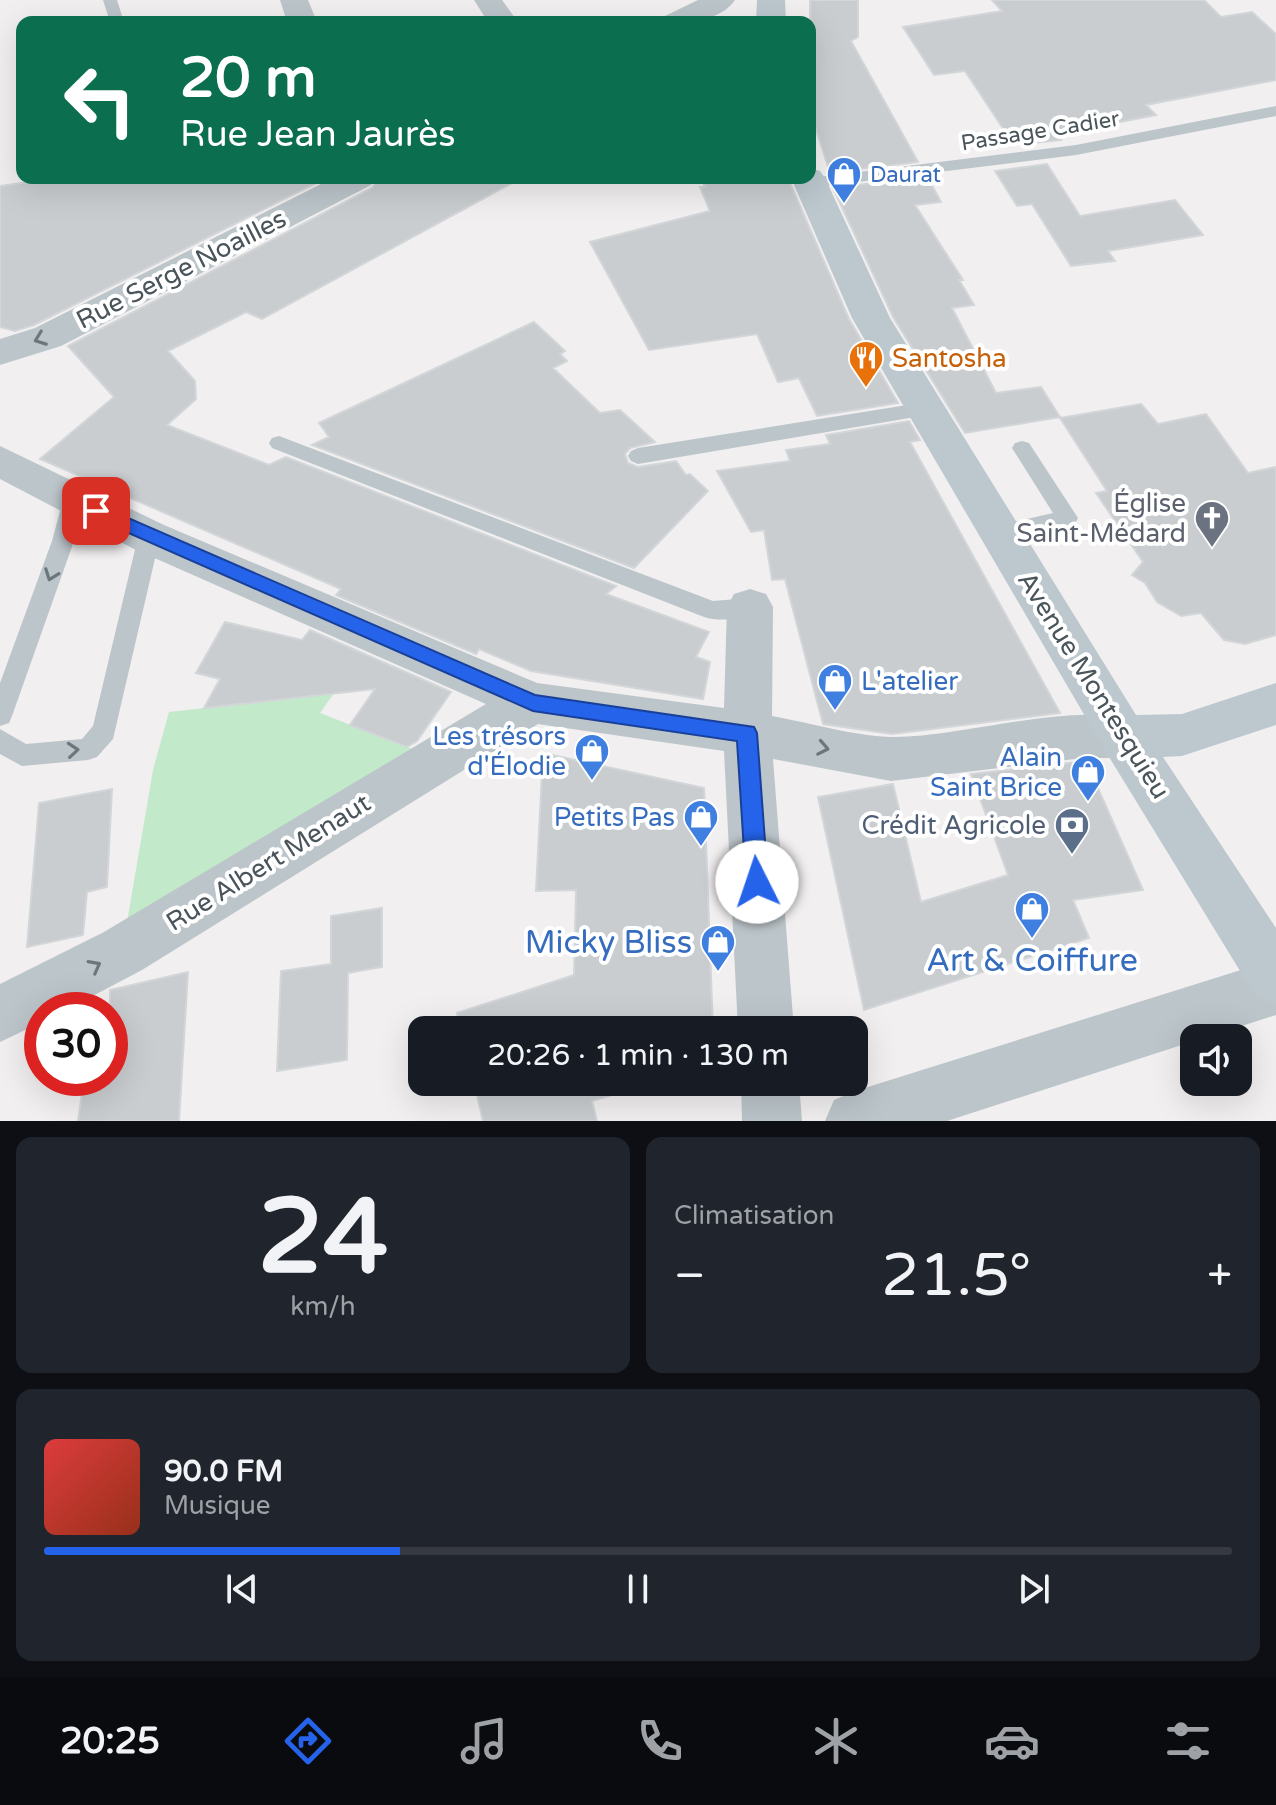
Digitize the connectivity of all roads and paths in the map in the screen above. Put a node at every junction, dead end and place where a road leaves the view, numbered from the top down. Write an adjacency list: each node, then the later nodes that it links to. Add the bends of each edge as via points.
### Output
1 (721, 0): 2 (street)
2 (688, 16)
3 (1276, 111): 4 (lane, Passage Cadier, via 1076,150)
4 (816, 179)
5 (347, 184): 7 (street, Rue Serge Noailles, one-way to 7, via 48,337)
6 (811, 184): 8 (main road, Avenue Montesquieu, via 871,318)
7 (0, 352)
8 (926, 409): 11 (lane); 14 (main road, Avenue Montesquieu)
9 (279, 443): 16 (lane, via 712,610)
10 (1022, 448): 14 (lane, via 1067,518)
11 (638, 456)
12 (0, 461): 13 (street)
13 (74, 500): 15 (street); 19 (lane, one-way to 19)
14 (1000, 533): 21 (main road, Avenue Montesquieu)
15 (149, 537): 17 (street); 22 (lane, one-way to 15, via 22,755 88,749 104,731)
16 (750, 607): 20 (street)
17 (533, 703): 20 (street); 25 (street, Rue Albert Menaut, one-way to 17, via 123,951)
18 (1276, 704): 21 (main road, via 1182,735)
19 (0, 716)
20 (747, 733): 21 (street, one-way to 21, via 891,759); 26 (street)
21 (1123, 737): 23 (main road, Avenue Montesquieu)
22 (0, 740)
23 (1276, 977)
24 (1276, 987): 29 (street)
25 (0, 1014)
26 (765, 1016)
27 (771, 1096): 28 (street)
28 (772, 1121)
29 (855, 1121)

